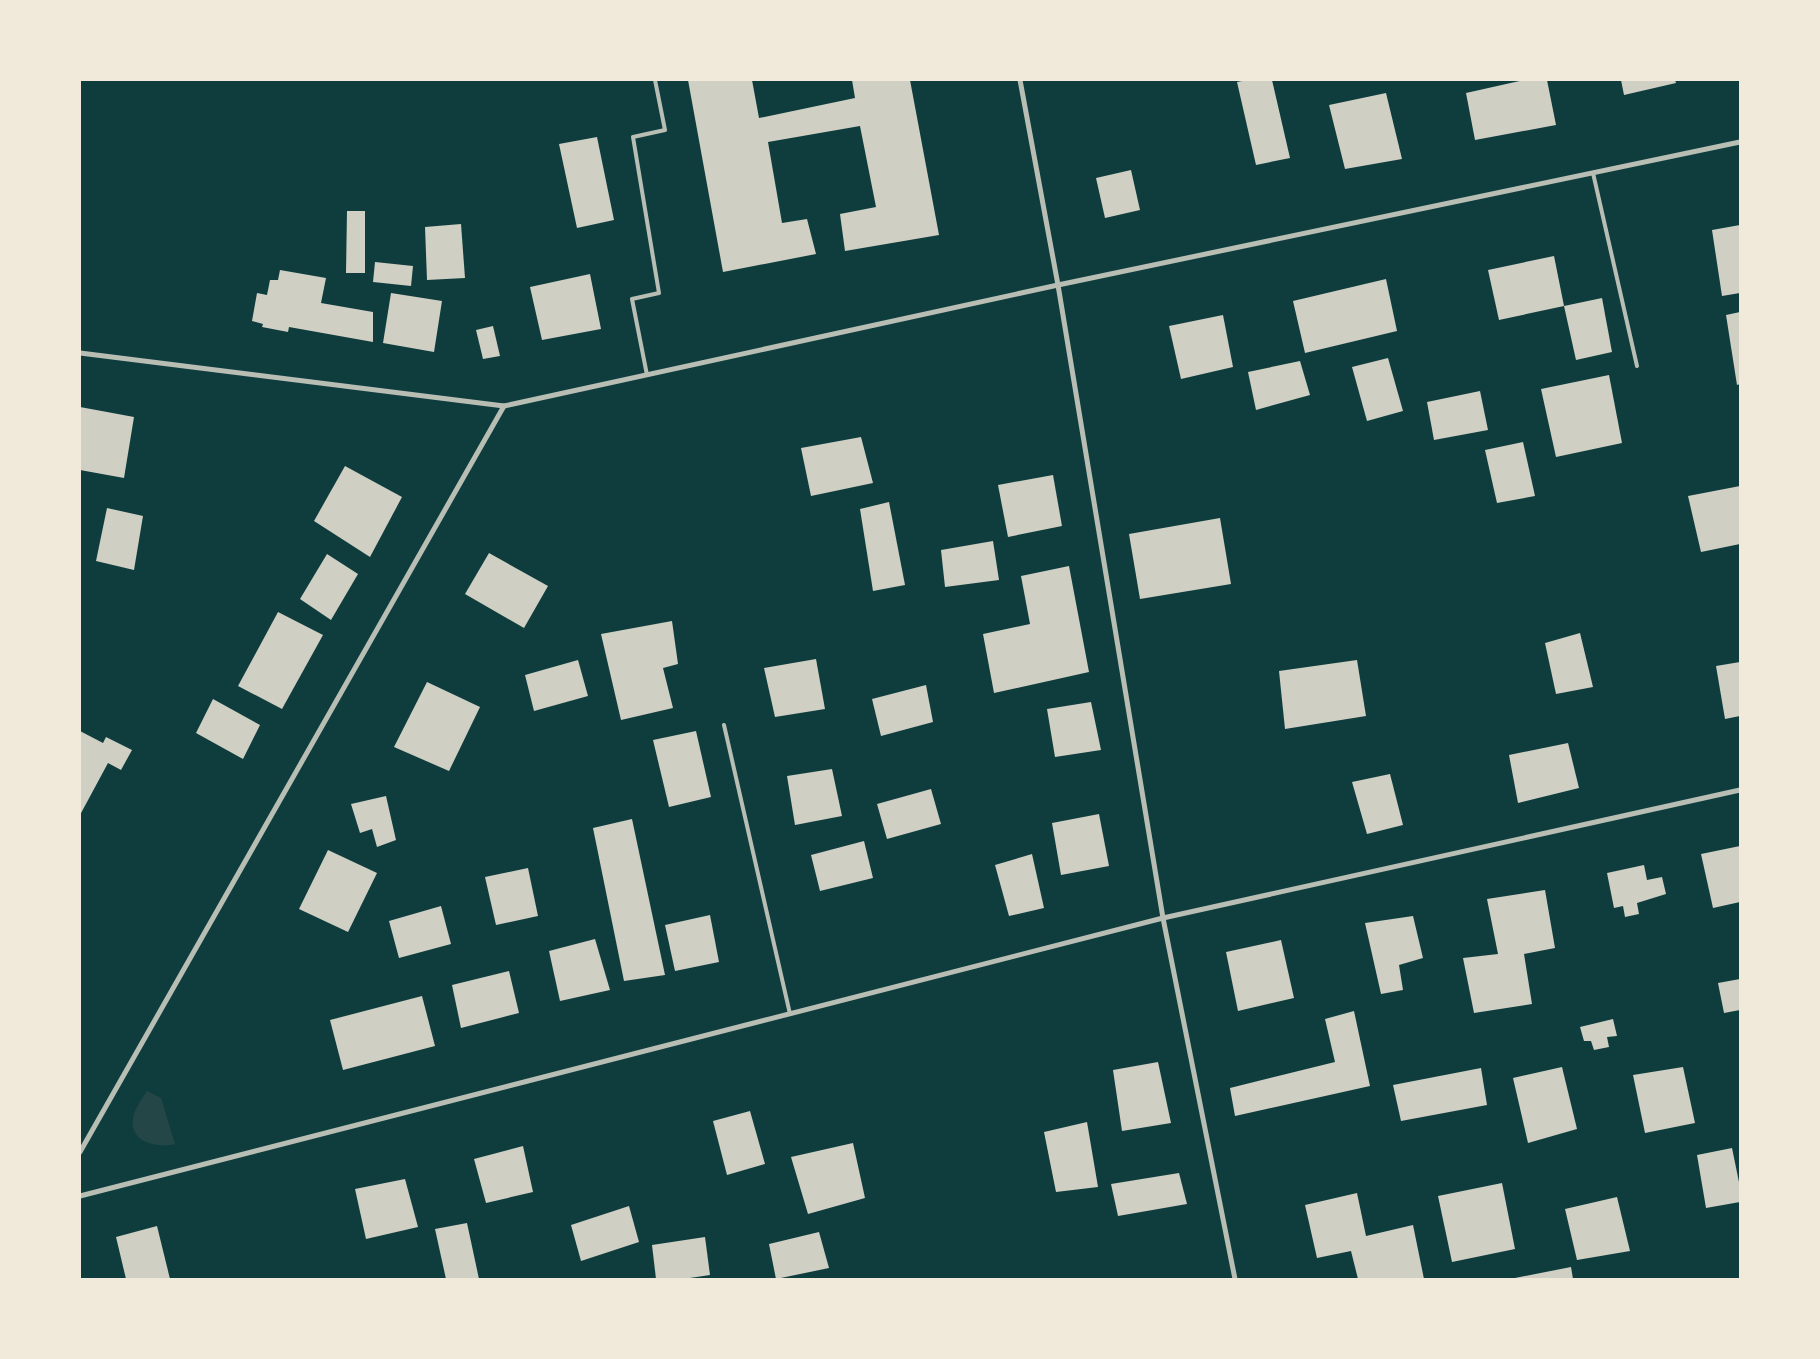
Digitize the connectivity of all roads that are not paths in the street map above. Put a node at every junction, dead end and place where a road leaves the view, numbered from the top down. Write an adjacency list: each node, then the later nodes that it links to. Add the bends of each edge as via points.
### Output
1 (655, 80): 8 (lane, via 665,130 633,137 659,293 632,299)
2 (1020, 80): 5 (street)
3 (1740, 142): 4 (street)
4 (1593, 173): 5 (street); 7 (lane)
5 (1058, 285): 8 (street); 12 (street)
6 (80, 352): 9 (street)
7 (1638, 366)
8 (647, 376): 9 (street)
9 (504, 406): 14 (street)
10 (724, 725): 13 (lane)
11 (1740, 790): 12 (street)
12 (1163, 918): 13 (street); 16 (street)
13 (790, 1014): 15 (street)
14 (80, 1152)
15 (80, 1196)
16 (1235, 1279)

